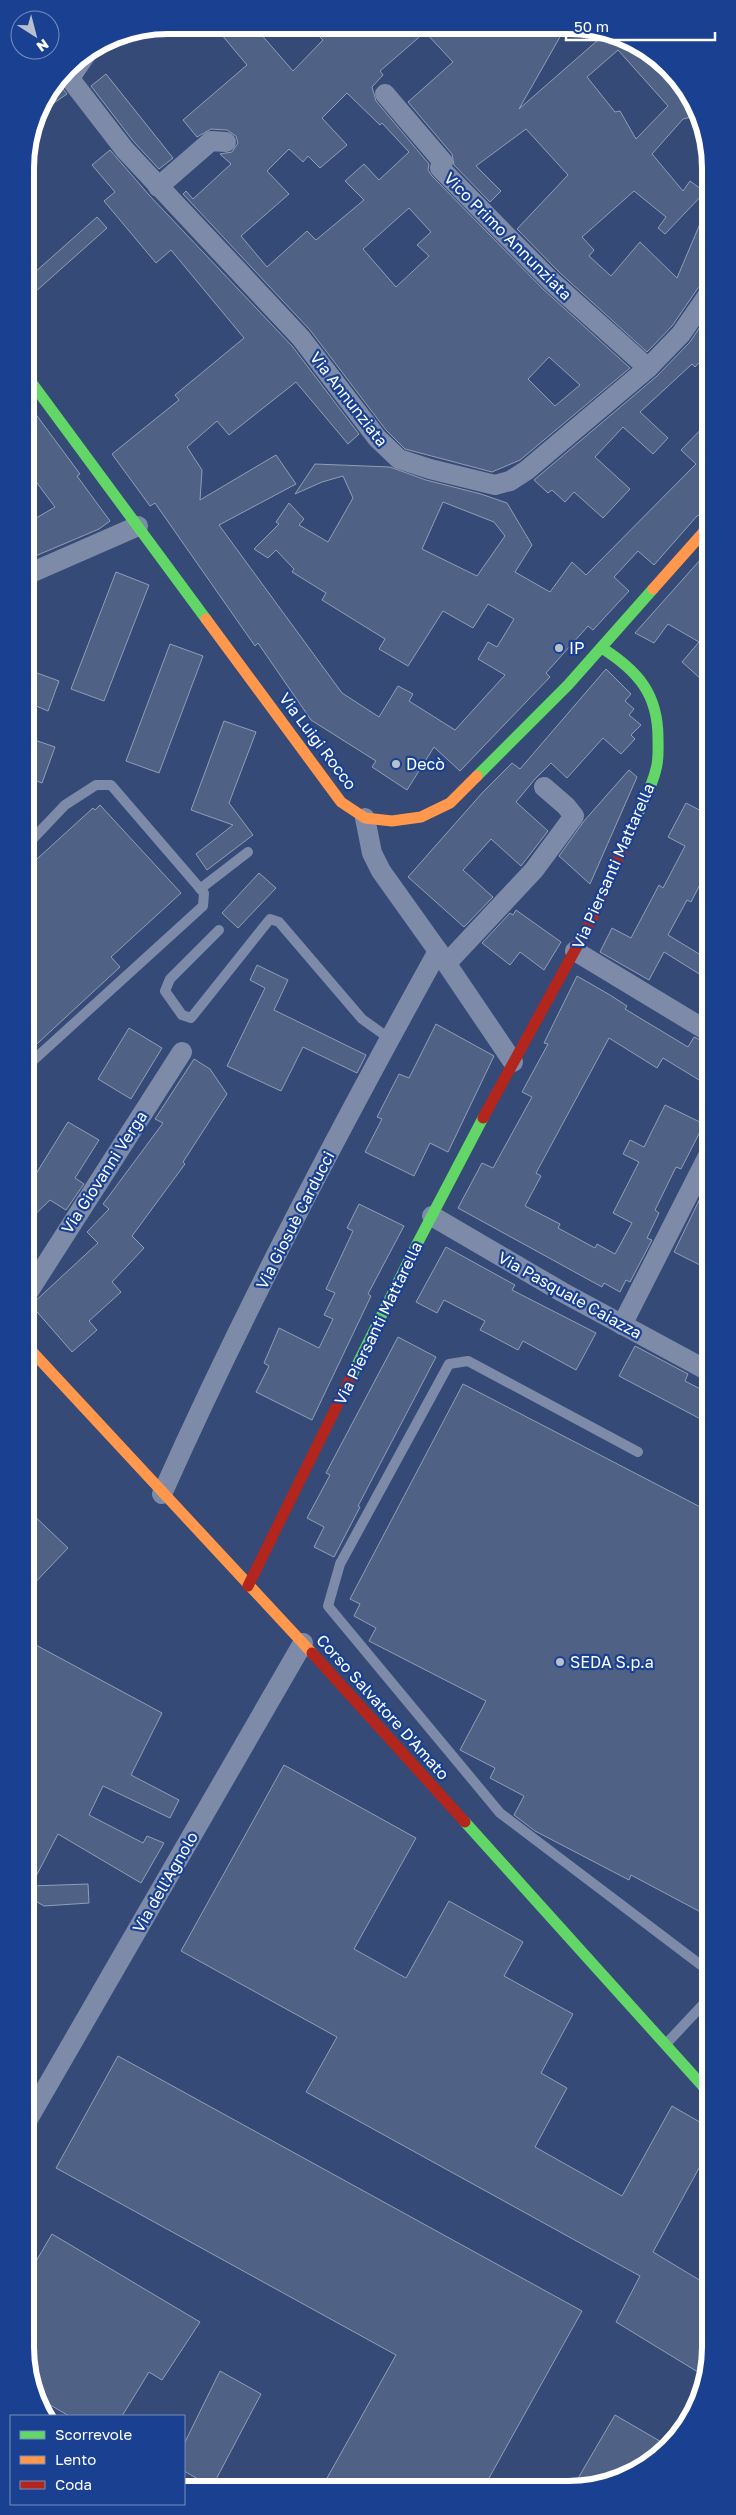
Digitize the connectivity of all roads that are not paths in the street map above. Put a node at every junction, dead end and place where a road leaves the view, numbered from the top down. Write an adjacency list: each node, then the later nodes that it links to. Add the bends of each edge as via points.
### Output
1 (69, 77): 4 (street, Via Annunziata)
2 (385, 94): 6 (street, Vico Primo Annunziata, via 433,148 443,162 440,168 551,281)
3 (226, 142): 4 (street, via 211,142)
4 (158, 187): 6 (street, Via Annunziata, via 301,338 377,438 399,459 495,485 510,480 527,470)
5 (702, 304): 6 (street, Via Annunziata, via 681,334)
6 (648, 368)
7 (34, 386): 8 (street, Via Luigi Rocco)
8 (138, 526): 10 (street); 13 (street, Via Luigi Rocco, via 342,802)
9 (702, 534): 11 (street, Via Luigi Rocco)
10 (34, 572)
11 (602, 648): 13 (street, Via Luigi Rocco, via 450,803 421,818 392,821); 18 (street, Via Piersanti Mattarella, via 626,664 649,692 656,711 656,768 626,846)
12 (544, 787): 19 (street, Via Giosuè Carducci, via 574,816 534,870)
13 (365, 818): 19 (street, via 372,853 381,871)
14 (34, 838): 16 (lane, via 65,805 96,785 111,785)
15 (248, 852): 16 (lane)
16 (200, 889): 23 (lane, via 204,893 203,906)
17 (219, 930): 21 (lane, via 170,979 166,991 182,1015 191,1018 270,919 279,922 362,1020)
18 (575, 951): 20 (street); 24 (street, Via Piersanti Mattarella, via 558,976)
19 (443, 957): 21 (street, Via Giosuè Carducci); 24 (street)
20 (702, 1028)
21 (390, 1038): 32 (street, Via Giosuè Carducci, via 280,1246)
22 (182, 1052): 27 (street, Via Giovanni Verga)
23 (34, 1060)
24 (513, 1062): 26 (street, Via Piersanti Mattarella)
25 (702, 1168): 28 (street)
26 (432, 1216): 28 (street, Via Pasquale Caiazza); 33 (street, Via Piersanti Mattarella)
27 (34, 1282)
28 (622, 1325): 30 (street, Via Pasquale Caiazza)
29 (34, 1354): 32 (street, Corso Salvatore D'Amato)
30 (702, 1368)
31 (638, 1452): 35 (lane, via 468,1361 449,1364 340,1564 328,1606 500,1813)
32 (162, 1494): 33 (street, Corso Salvatore D'Amato)
33 (248, 1586): 34 (street, Corso Salvatore D'Amato)
34 (303, 1643): 37 (street, Corso Salvatore D'Amato); 39 (street, Via dell'Agnolo)
35 (702, 1966)
36 (702, 2006): 37 (lane)
37 (666, 2045): 38 (street, Corso Salvatore D'Amato)
38 (702, 2085)
39 (34, 2109)

